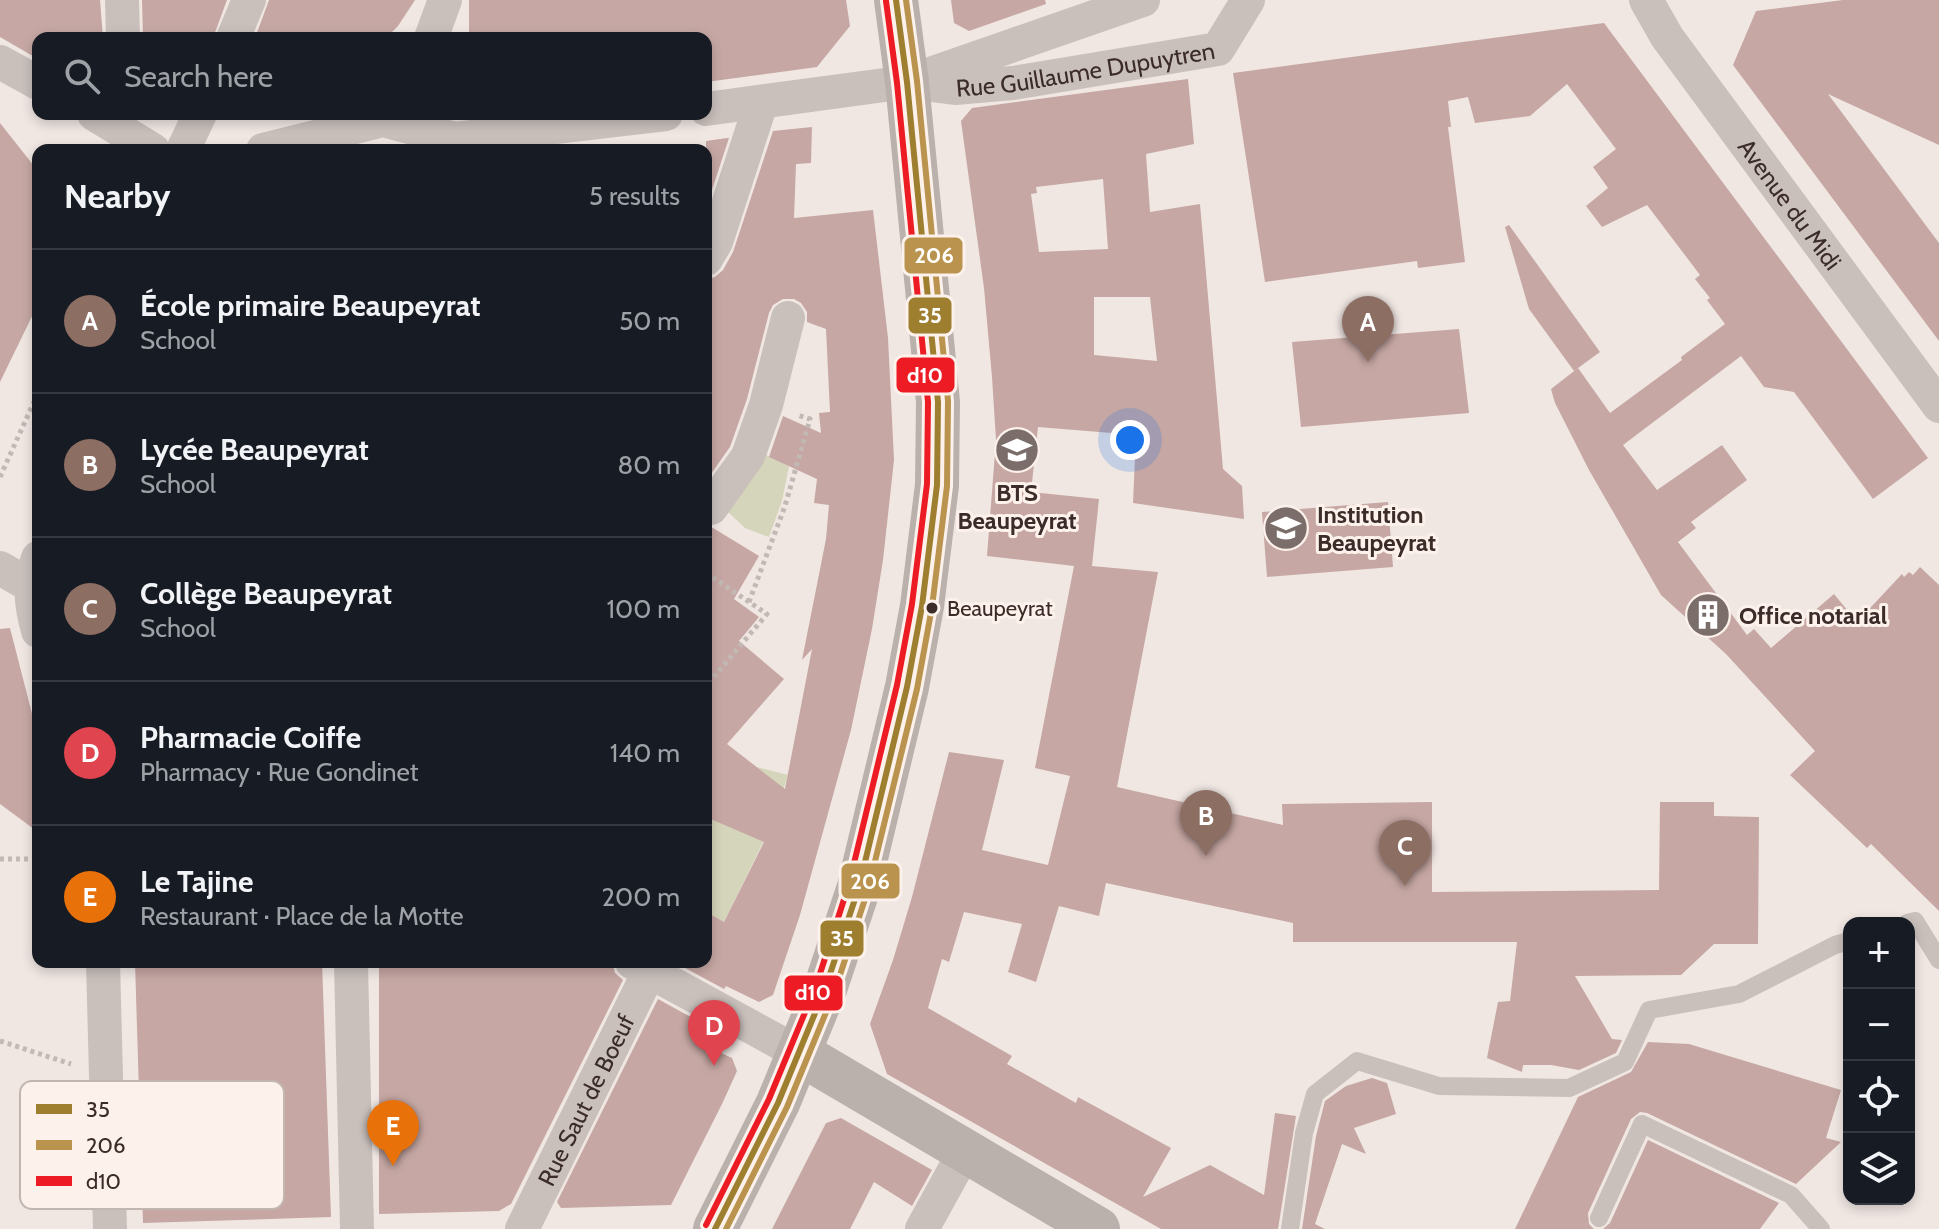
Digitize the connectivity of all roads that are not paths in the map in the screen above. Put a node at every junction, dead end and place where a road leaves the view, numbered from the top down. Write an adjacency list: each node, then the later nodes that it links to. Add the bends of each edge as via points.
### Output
1 (122, 0): 8 (street)
2 (249, 0): 9 (street)
3 (445, 0): 10 (street)
4 (896, 0): 13 (main road)
5 (1143, 0): 13 (street, Rue Guillaume Dupuytren)
6 (1248, 0): 13 (street, Rue Guillaume Dupuytren, via 1218,49 1013,83 955,88)
7 (1646, 0): 28 (street, Avenue du Midi, via 1667,37)
8 (123, 32)
9 (236, 32)
10 (433, 32)
11 (0, 62): 12 (street)
12 (32, 80)
13 (907, 82): 14 (street); 39 (main road, via 938,402 931,541 907,687 859,887)
14 (761, 103): 15 (street); 26 (street)
15 (712, 108)
16 (197, 120): 22 (street)
17 (373, 120): 23 (street)
18 (392, 120): 24 (street)
19 (626, 120): 25 (street)
20 (126, 122): 21 (street)
21 (147, 144)
22 (186, 144)
23 (285, 144)
24 (454, 144)
25 (464, 144)
26 (712, 249)
27 (788, 318): 29 (street, via 748,456)
28 (1939, 406)
29 (712, 507)
30 (0, 568): 31 (street)
31 (32, 577)
32 (1915, 921): 34 (lane)
33 (1843, 943): 50 (lane, via 1739,994 1649,1010 1625,1062 1569,1088 1439,1086 1357,1061 1315,1094)
34 (1939, 960)
35 (103, 968): 40 (street)
36 (351, 968): 45 (street)
37 (640, 968): 46 (street, Rue Saut de Boeuf)
38 (645, 968): 39 (street)
39 (799, 1053): 41 (main road); 47 (main road)
40 (106, 1081)
41 (965, 1151): 48 (street); 49 (main road)
42 (109, 1209): 44 (street)
43 (1599, 1218): 51 (lane, via 1642,1124 1791,1195)
44 (110, 1229)
45 (357, 1229)
46 (522, 1229)
47 (715, 1229)
48 (922, 1229)
49 (1098, 1229)
50 (1290, 1229)
51 (1821, 1229)

